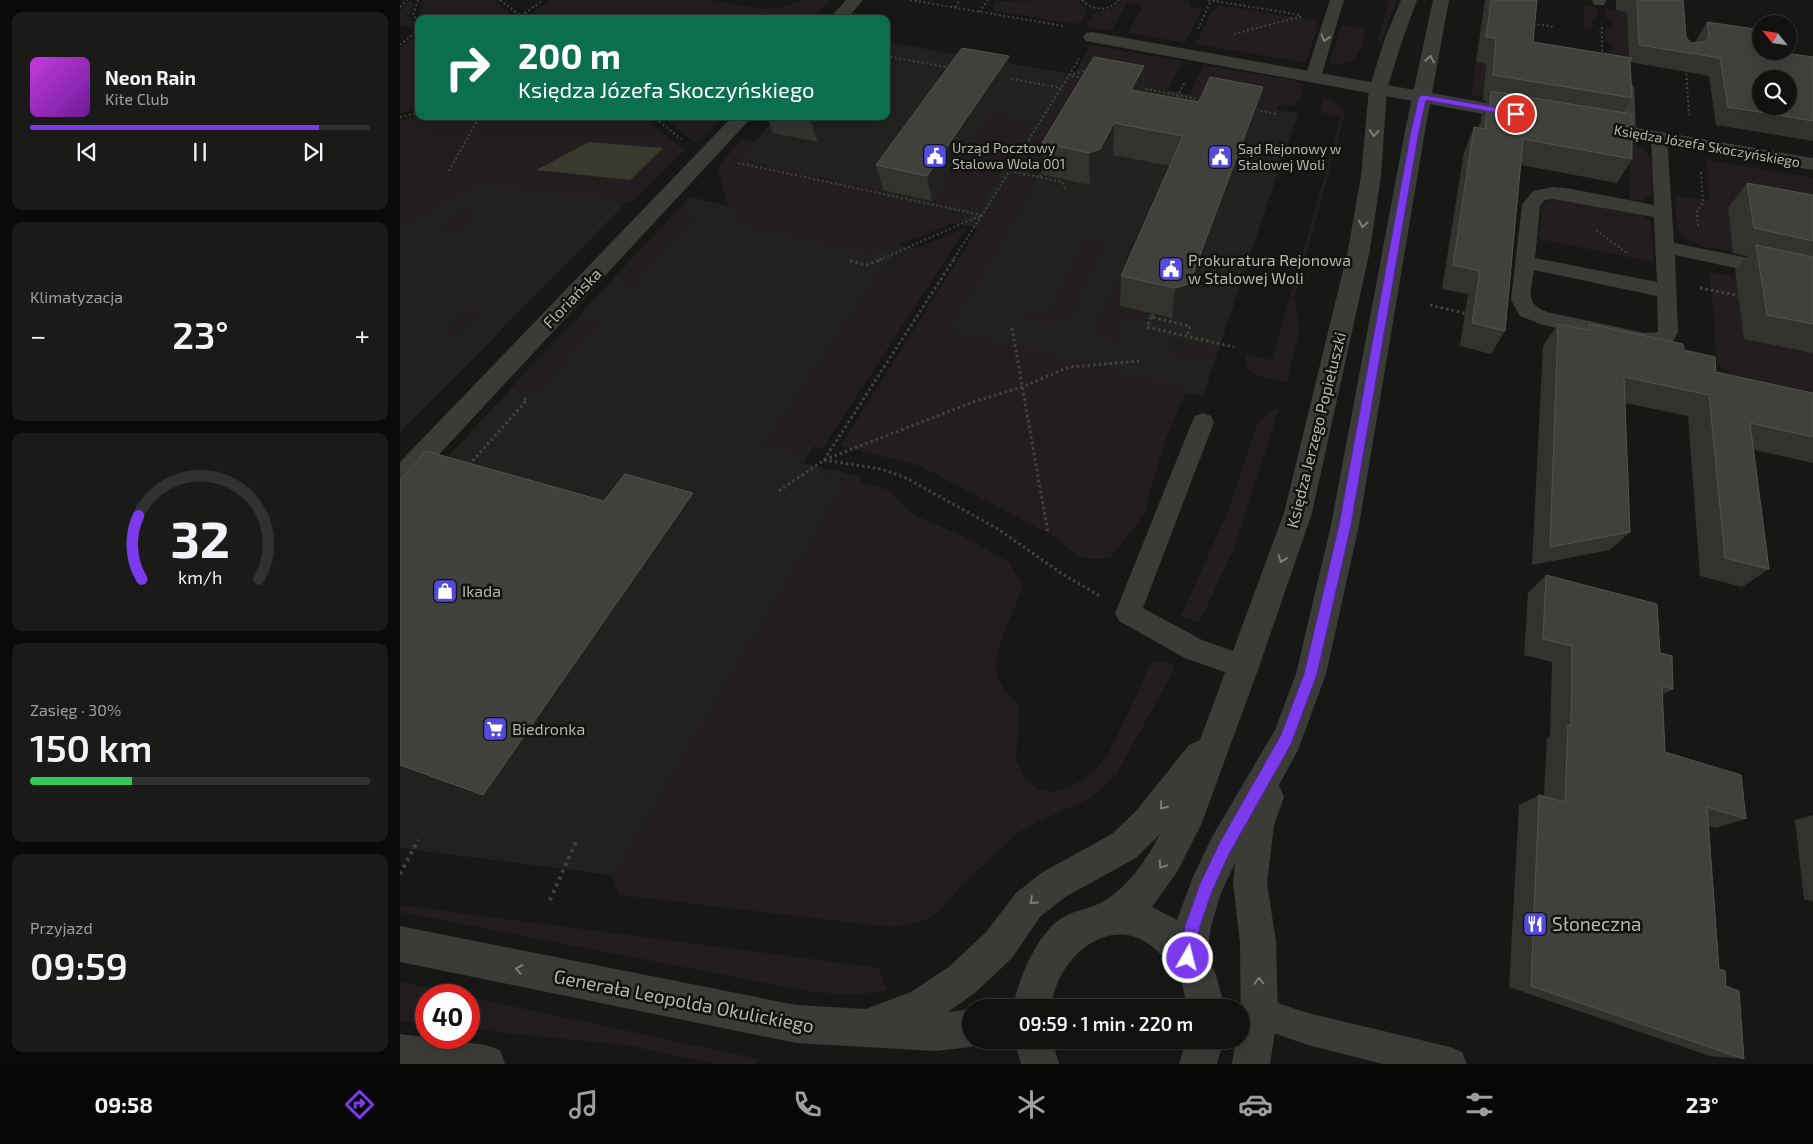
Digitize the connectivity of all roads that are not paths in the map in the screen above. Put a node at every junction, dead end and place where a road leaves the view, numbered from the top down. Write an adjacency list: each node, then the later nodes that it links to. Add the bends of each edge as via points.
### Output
1 (854, 0): 5 (street)
2 (1337, 0): 7 (lane, one-way to 7)
3 (1409, 0): 9 (street, Księdza Jerzego Popiełuszki)
4 (1441, 0): 10 (street, one-way to 4)
5 (841, 15)
6 (1092, 37): 7 (street)
7 (1313, 77): 9 (street)
8 (1626, 87): 14 (lane)
9 (1378, 89): 10 (street); 24 (street, Księdza Jerzego Popiełuszki, one-way to 24, via 1371,176 1359,250 1298,514)
10 (1423, 97): 11 (street); 26 (street, via 1345,525 1311,674)
11 (1534, 117)
12 (740, 120): 23 (street, Floriańska)
13 (1581, 125): 14 (street, Księdza Józefa Skoczyńskiego)
14 (1628, 132): 15 (street, Księdza Józefa Skoczyńskiego)
15 (1659, 138): 16 (street, Księdza Józefa Skoczyńskiego); 17 (lane)
16 (1813, 164)
17 (1664, 213): 18 (lane); 19 (lane, via 1572,195 1553,193 1539,196 1531,205)
18 (1665, 247): 20 (lane); 21 (lane)
19 (1525, 262): 21 (lane); 21 (lane, via 1521,300 1527,311 1543,318 1645,340 1664,340 1668,332)
20 (1813, 278)
21 (1666, 291)
22 (1203, 422): 24 (lane, via 1128,613 1194,649)
23 (400, 479)
24 (1244, 667): 25 (street, Księdza Jerzego Popiełuszki)
25 (1222, 724): 27 (street, Księdza Jerzego Popiełuszki, one-way to 27, via 1184,825 1165,860 1141,894); 33 (street, one-way to 33, via 1179,786 1150,822 1124,846 1053,884 1028,905 999,945 963,979 922,1007)
26 (1286, 739): 29 (street, via 1205,889 1193,926); 32 (street, one-way to 26, via 1258,942 1250,883 1257,826)
27 (1115, 915): 29 (street, via 1150,924 1168,934); 30 (street, Księdza Jerzego Popiełuszki, via 1075,930 1053,952)
28 (400, 944): 33 (street, Generała Leopolda Okulickiego, one-way to 28, via 796,1024)
29 (1188, 958): 31 (street, via 1198,975)
30 (1029, 999)
31 (1204, 999)
32 (1259, 1013): 41 (street); 42 (lane, via 1308,1029)
33 (860, 1029): 34 (street, Generała Leopolda Okulickiego, via 935,1032)
34 (962, 1029)
35 (1036, 1049): 39 (street)
36 (1202, 1049): 40 (street)
37 (400, 1053): 38 (street)
38 (486, 1064)
39 (1040, 1064)
40 (1198, 1064)
41 (1251, 1064)
42 (1450, 1064)

